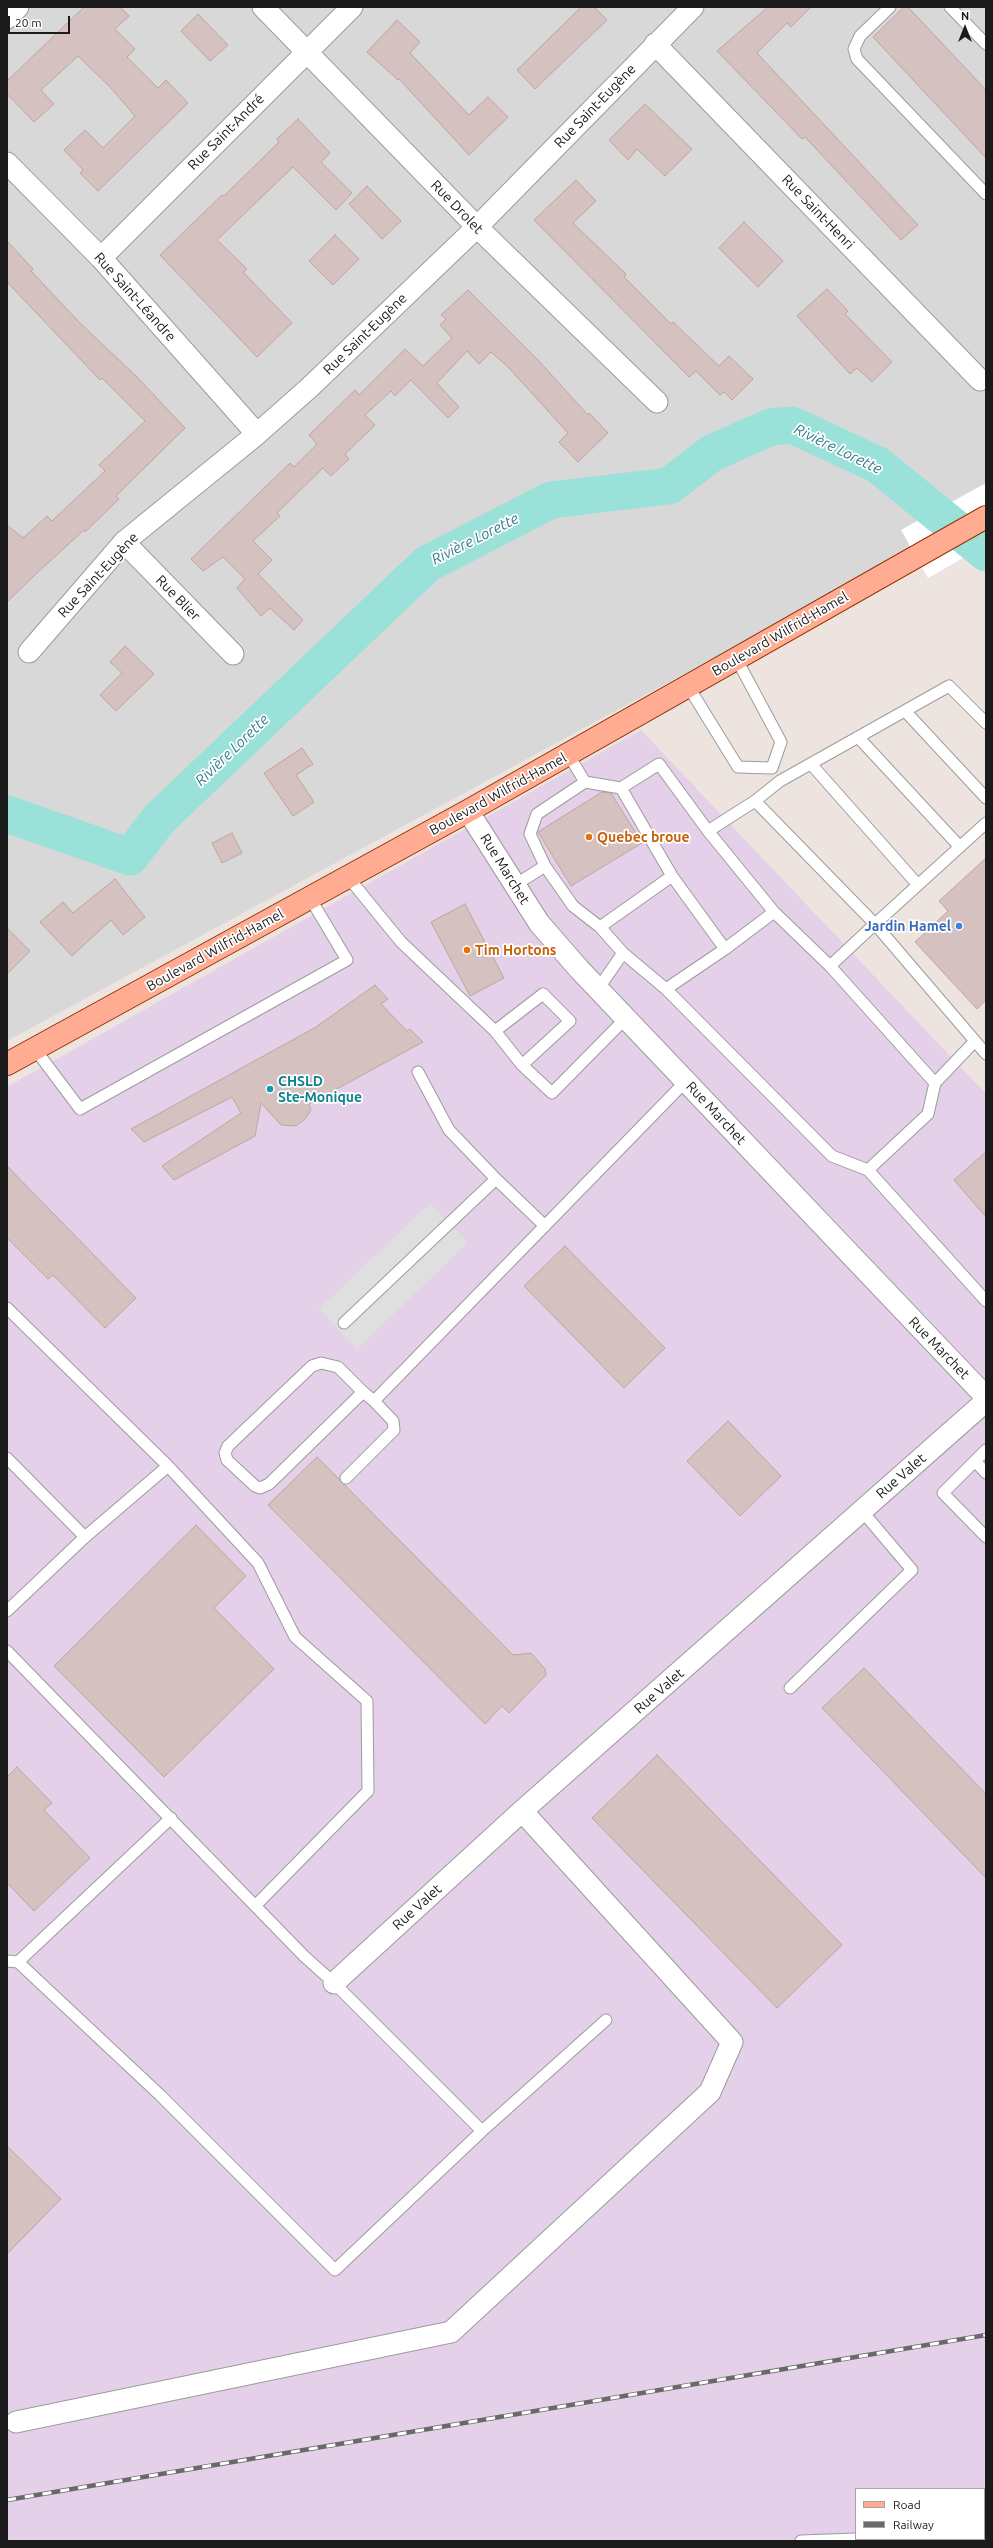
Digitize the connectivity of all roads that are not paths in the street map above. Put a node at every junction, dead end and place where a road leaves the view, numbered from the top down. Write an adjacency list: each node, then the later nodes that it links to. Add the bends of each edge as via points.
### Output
1 (18, 7): 7 (street)
2 (263, 7): 10 (street, Rue Drolet)
3 (352, 7): 10 (street, Rue Saint-André)
4 (693, 7): 8 (street, Rue Saint-Eugène)
5 (890, 7): 12 (lane, via 860,36 854,49 857,59)
6 (950, 7): 9 (lane)
7 (7, 18)
8 (655, 44): 13 (street, Rue Saint-Eugène); 15 (street, Rue Saint-Henri)
9 (986, 44)
10 (306, 51): 13 (street, Rue Drolet); 14 (street, Rue Saint-André)
11 (7, 163): 14 (street, Rue Saint-Léandre)
12 (986, 194)
13 (477, 227): 16 (street, Rue Drolet); 17 (street, Rue Saint-Eugène)
14 (101, 258): 17 (street, Rue Saint-Léandre)
15 (980, 380)
16 (656, 402)
17 (257, 434): 19 (street, Rue Saint-Eugène)
18 (986, 517): 22 (main road, Boulevard Wilfrid-Hamel)
19 (124, 542): 20 (street, Rue Saint-Eugène); 21 (street, Rue Blier)
20 (29, 652)
21 (233, 654)
22 (736, 658): 23 (main road, Boulevard Wilfrid-Hamel); 29 (lane, via 781,742)
23 (688, 686): 27 (main road, Boulevard Wilfrid-Hamel); 29 (lane, via 738,767)
24 (905, 711): 25 (lane, via 949,686); 26 (lane); 33 (lane)
25 (986, 723)
26 (858, 737): 28 (lane); 38 (lane)
27 (568, 754): 31 (lane); 35 (main road, Boulevard Wilfrid-Hamel)
28 (811, 764): 30 (lane); 43 (lane)
29 (772, 768): 30 (lane)
30 (780, 781): 34 (lane)
31 (585, 782): 32 (lane); 39 (lane, via 536,814 530,834)
32 (621, 788): 37 (lane, via 659,764); 40 (lane)
33 (986, 798)
34 (755, 801): 37 (lane); 46 (lane)
35 (468, 811): 41 (main road, Boulevard Wilfrid-Hamel); 42 (street, Rue Marchet)
36 (986, 823): 38 (lane)
37 (708, 831): 45 (lane)
38 (960, 847): 43 (lane)
39 (545, 866): 42 (lane); 47 (lane, via 573,906)
40 (672, 876): 47 (lane); 48 (lane)
41 (348, 877): 44 (main road, Boulevard Wilfrid-Hamel); 54 (lane, via 401,942)
42 (515, 885): 51 (street, Rue Marchet, via 539,923)
43 (918, 885): 46 (lane)
44 (310, 898): 56 (main road, Boulevard Wilfrid-Hamel); 56 (lane, via 347,960 80,1110)
45 (774, 912): 48 (lane); 50 (lane)
46 (875, 924): 50 (lane); 55 (lane)
47 (600, 927): 49 (lane)
48 (725, 949): 52 (lane)
49 (623, 953): 51 (lane); 52 (lane)
50 (830, 966): 62 (lane)
51 (598, 989): 53 (street, Rue Marchet)
52 (666, 989): 63 (lane, via 832,1156)
53 (626, 1018): 59 (lane, via 552,1093); 61 (street, Rue Marchet)
54 (495, 1031): 59 (lane); 59 (lane, via 543,994 570,1021)
55 (975, 1041): 57 (lane); 62 (lane)
56 (35, 1049): 58 (main road, Boulevard Wilfrid-Hamel)
57 (986, 1054)
58 (8, 1060)
59 (522, 1065)
60 (418, 1072): 64 (lane, via 449,1130)
61 (686, 1081): 65 (lane); 70 (street, Rue Marchet)
62 (935, 1083): 63 (lane, via 928,1114)
63 (868, 1170): 66 (lane)
64 (496, 1178): 65 (lane); 68 (lane)
65 (545, 1226): 71 (lane)
66 (986, 1301)
67 (7, 1308): 76 (lane)
68 (344, 1323)
69 (363, 1392): 69 (lane, via 338,1367 321,1363 312,1366 228,1446 225,1453 227,1460 255,1486 260,1488 269,1484); 71 (lane)
70 (986, 1397)
71 (374, 1401): 78 (lane, via 393,1421 394,1430)
72 (986, 1401): 79 (street, Rue Valet)
73 (986, 1450): 75 (lane)
74 (7, 1458): 80 (lane)
75 (975, 1461): 77 (lane); 81 (lane, via 943,1493)
76 (168, 1466): 80 (lane); 87 (lane, via 258,1563 295,1637 367,1701 368,1792)
77 (986, 1473)
78 (346, 1478)
79 (862, 1511): 84 (lane, via 912,1570); 85 (street, Rue Valet)
80 (85, 1537): 82 (lane)
81 (986, 1537)
82 (7, 1611)
83 (7, 1651): 86 (lane)
84 (790, 1688)
85 (522, 1811): 89 (street, Rue Valet); 92 (street, via 732,2042 710,2092 451,2332)
86 (171, 1818): 87 (lane); 88 (lane)
87 (256, 1905): 89 (lane, via 304,1956)
88 (13, 1961): 91 (lane, via 161,2096 335,2270)
89 (334, 1983): 91 (lane)
90 (606, 2020): 91 (lane)
91 (482, 2131)
92 (16, 2422)
93 (855, 2539): 94 (lane)
94 (801, 2541)

